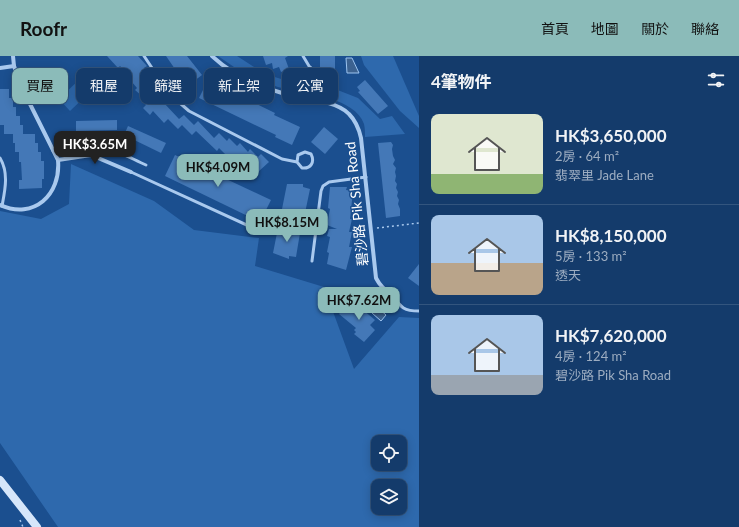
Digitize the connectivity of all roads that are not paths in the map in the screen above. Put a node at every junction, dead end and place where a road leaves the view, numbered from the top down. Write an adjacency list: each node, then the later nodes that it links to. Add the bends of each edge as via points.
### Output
1 (13, 56): 5 (street)
2 (144, 56): 13 (lane, via 166,89 189,111 282,159)
3 (212, 56): 8 (street, 碧沙路 Pik Sha Road, via 248,80)
4 (303, 56): 7 (lane)
5 (14, 66): 6 (street); 10 (street)
6 (0, 68)
7 (312, 68)
8 (282, 92)
9 (330, 104): 16 (street, 碧沙路 Pik Sha Road, via 350,114 358,125)
10 (53, 151): 12 (street); 14 (lane, via 76,146 104,146)
11 (0, 158): 17 (lane, via 6,183)
12 (58, 160): 15 (street, via 91,155); 17 (street, via 57,181 46,199 27,209 17,210)
13 (297, 162): 13 (lane, via 301,153 308,152 313,158 309,167 302,168)
14 (146, 165)
15 (131, 172): 18 (lane)
16 (366, 177): 19 (lane, via 329,182 320,191); 20 (street, 碧沙路 Pik Sha Road, via 376,278 379,285)
17 (1, 206)
18 (262, 232)
19 (312, 261)
20 (392, 294): 21 (lane, via 408,311)
21 (419, 311)
22 (0, 480): 23 (main road)
23 (37, 527)

